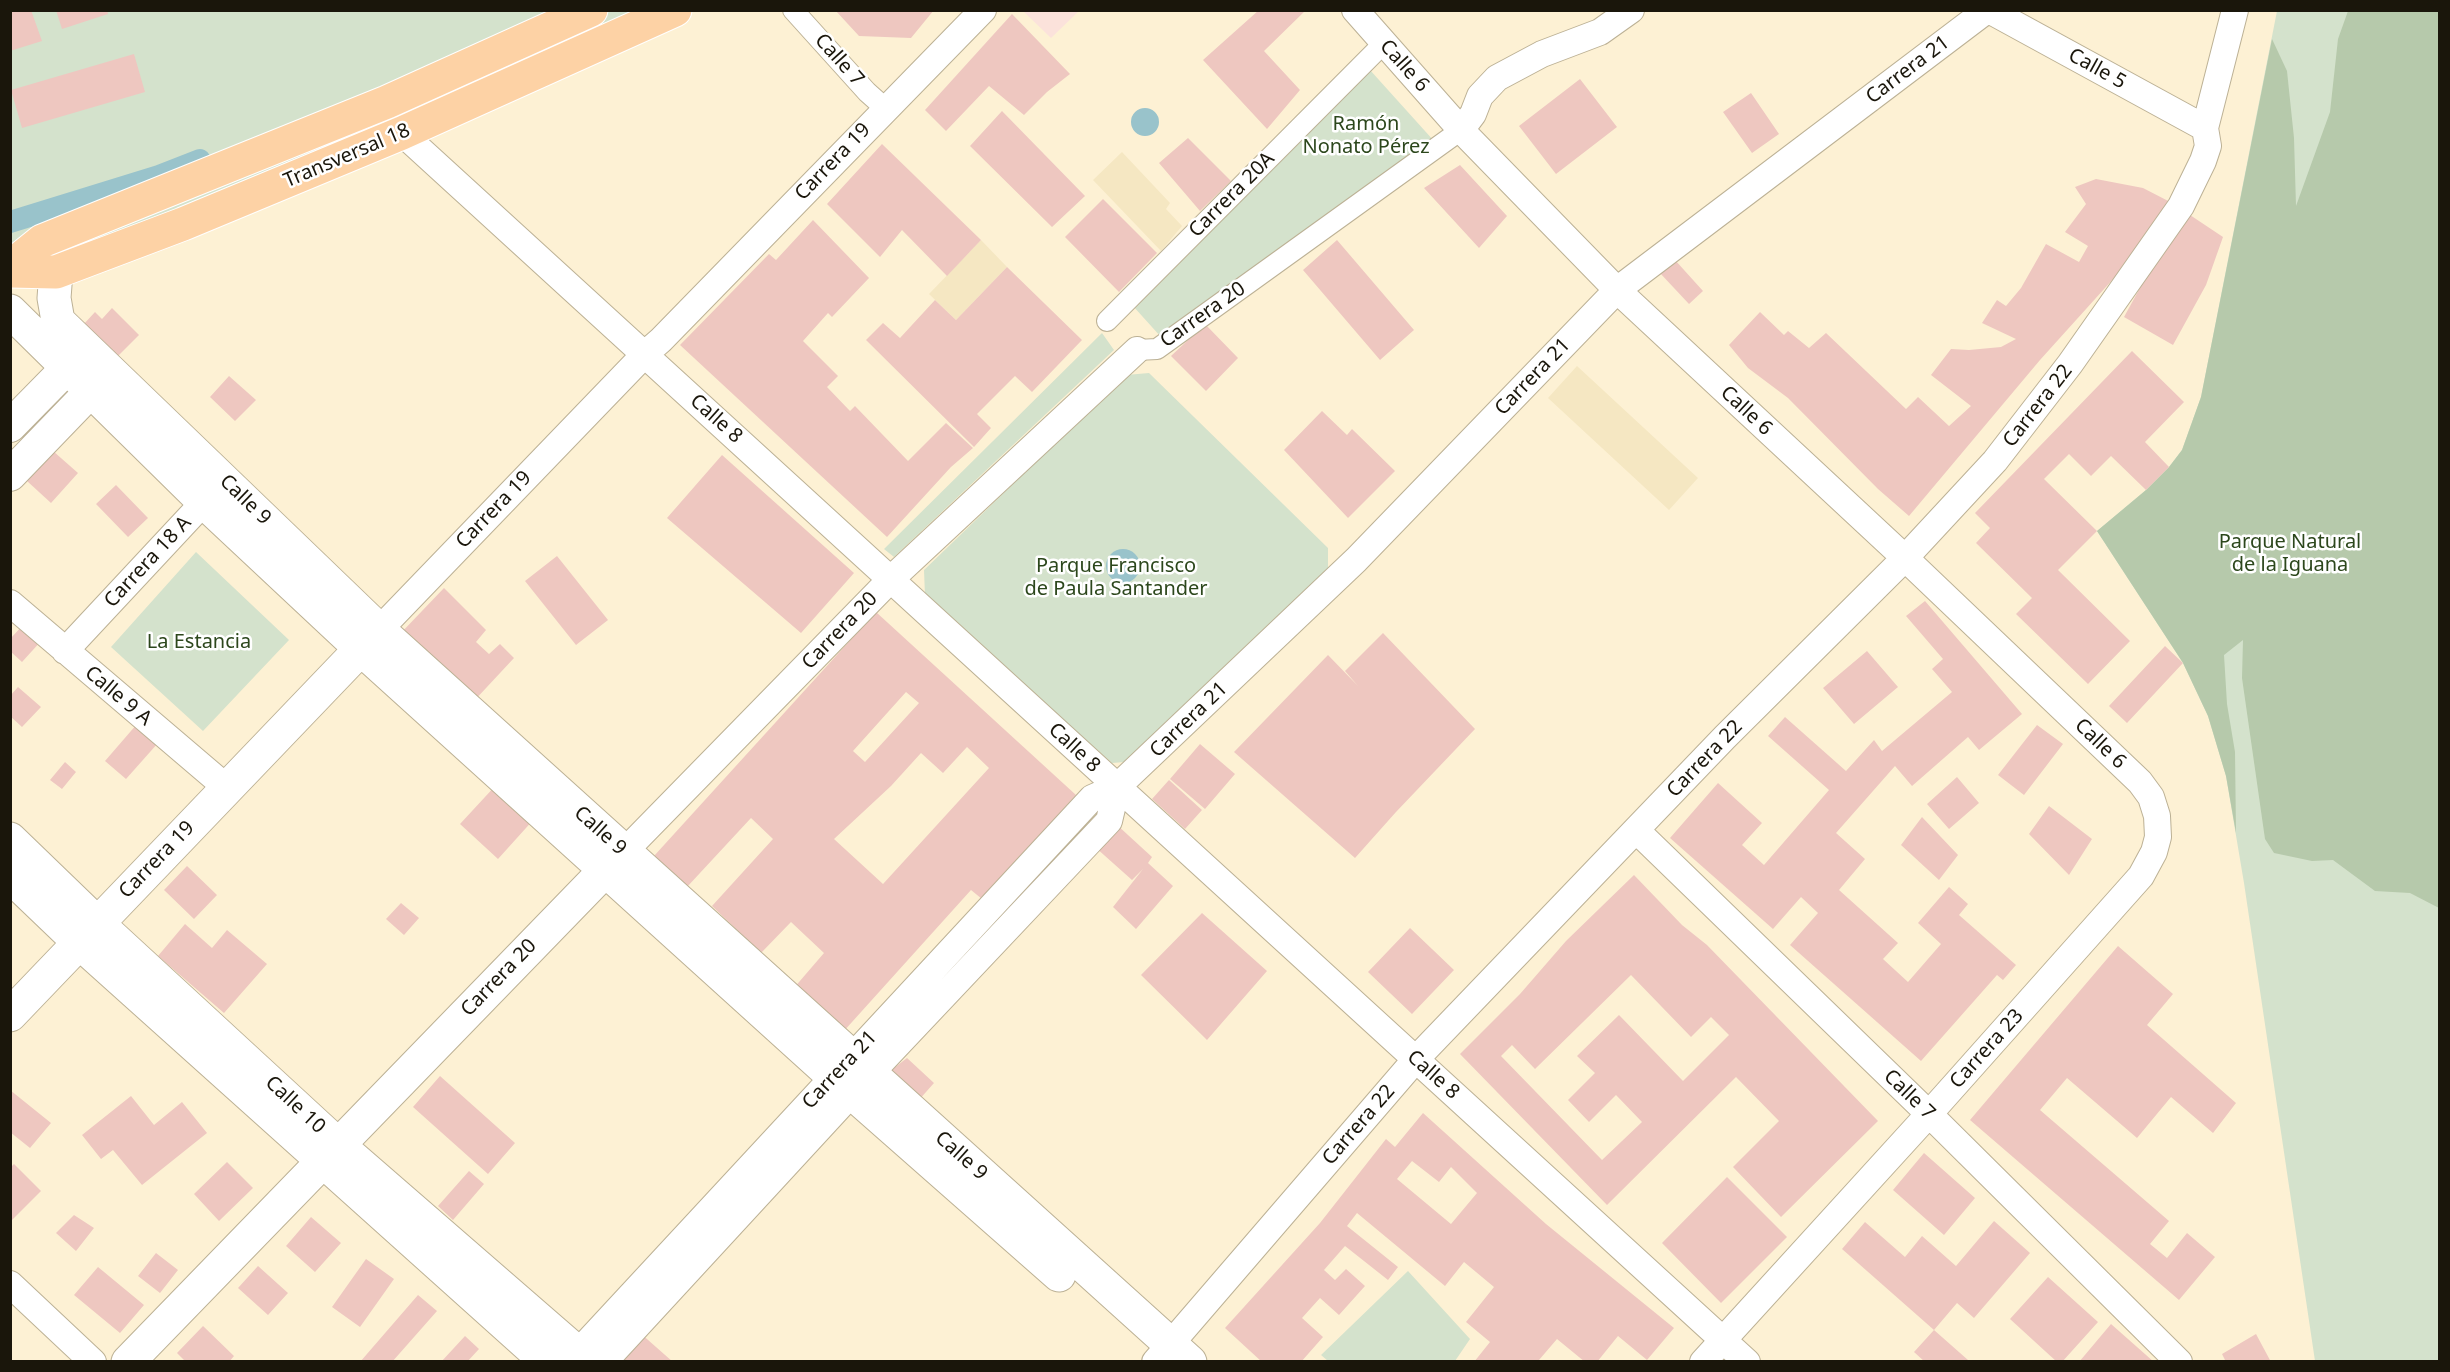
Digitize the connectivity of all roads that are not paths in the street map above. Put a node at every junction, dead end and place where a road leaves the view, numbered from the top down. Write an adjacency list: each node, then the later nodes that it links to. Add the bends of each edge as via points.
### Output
1 (591, 10): 10 (main road, Transversal 18)
2 (675, 10): 14 (main road, Transversal 18)
3 (793, 10): 11 (street, Calle 7)
4 (983, 10): 11 (street, Carrera 19)
5 (1355, 10): 9 (street, Calle 6)
6 (1631, 10): 13 (street, Carrera 20, via 1600,32 1542,54 1497,78 1480,96)
7 (1988, 10): 12 (street, Calle 5); 17 (street, Carrera 21)
8 (2235, 10): 12 (street, Carrera 22)
9 (1383, 44): 13 (street, Calle 6); 19 (street, Carrera 20A)
10 (387, 102): 14 (street); 15 (main road, Transversal 18, via 42,241)
11 (886, 109): 21 (street, Carrera 19)
12 (2205, 128): 28 (street, Carrera 22, via 2208,146 2203,161 2175,215 1995,462)
13 (1461, 130): 17 (street, Calle 6); 20 (street, Carrera 20, via 1157,350)
14 (402, 133): 16 (main road, Transversal 18); 21 (street, Calle 8)
15 (10, 269): 16 (main road, Transversal 18)
16 (56, 272): 22 (main road, Calle 9, via 54,298 58,321)
17 (1617, 290): 28 (street, Calle 6); 34 (street, Carrera 21, via 1356,560)
18 (10, 311): 22 (main road, Calle 9)
19 (1107, 321)
20 (1137, 350): 29 (street, Carrera 20)
21 (645, 354): 29 (street, Calle 8); 31 (street, Carrera 19)
22 (75, 357): 23 (main road, Calle 9); 24 (street); 26 (main road, Calle 9)
23 (91, 391): 25 (street); 27 (main road, Calle 9)
24 (10, 426)
25 (10, 475)
26 (243, 498): 27 (street, Carrera 18 A); 31 (main road, Calle 9)
27 (204, 502): 31 (main road, Calle 9); 32 (street, Carrera 18 A)
28 (1905, 558): 35 (street, Calle 6, via 2140,782); 36 (street, Carrera 22)
29 (891, 579): 34 (street, Calle 8); 38 (street, Carrera 20)
30 (10, 603): 32 (street, Calle 9 A)
31 (370, 640): 33 (main road, Carrera 19); 38 (main road, Calle 9)
32 (64, 651): 33 (street, Calle 9 A)
33 (227, 788): 40 (main road, Carrera 19)
34 (1118, 788): 42 (street, Calle 8); 43 (street, Carrera 21, via 1109,821)
35 (2151, 797): 44 (street, Carrera 23, via 2158,837 2141,876)
36 (1636, 831): 42 (street, Carrera 22); 44 (street, Calle 7)
37 (10, 839): 40 (main road, Calle 10)
38 (614, 861): 43 (main road, Calle 9); 45 (main road, Carrera 20)
39 (10, 876): 40 (main road, Calle 10)
40 (89, 933): 41 (main road, Carrera 19); 45 (main road, Calle 10)
41 (10, 1015)
42 (1416, 1059): 47 (street, Calle 8); 48 (street, Carrera 22)
43 (852, 1075): 48 (main road, Calle 9); 49 (street, Carrera 21)
44 (1929, 1114): 47 (street, Carrera 23); 54 (street, Calle 7)
45 (329, 1153): 49 (main road, Calle 10); 51 (main road, Carrera 20)
46 (10, 1284): 50 (street)
47 (1723, 1340): 52 (street, Carrera 23); 53 (street, Calle 8)
48 (1165, 1358)
49 (577, 1360)
50 (93, 1362)
51 (128, 1362)
52 (1703, 1362)
53 (1748, 1362)
54 (2179, 1362)

